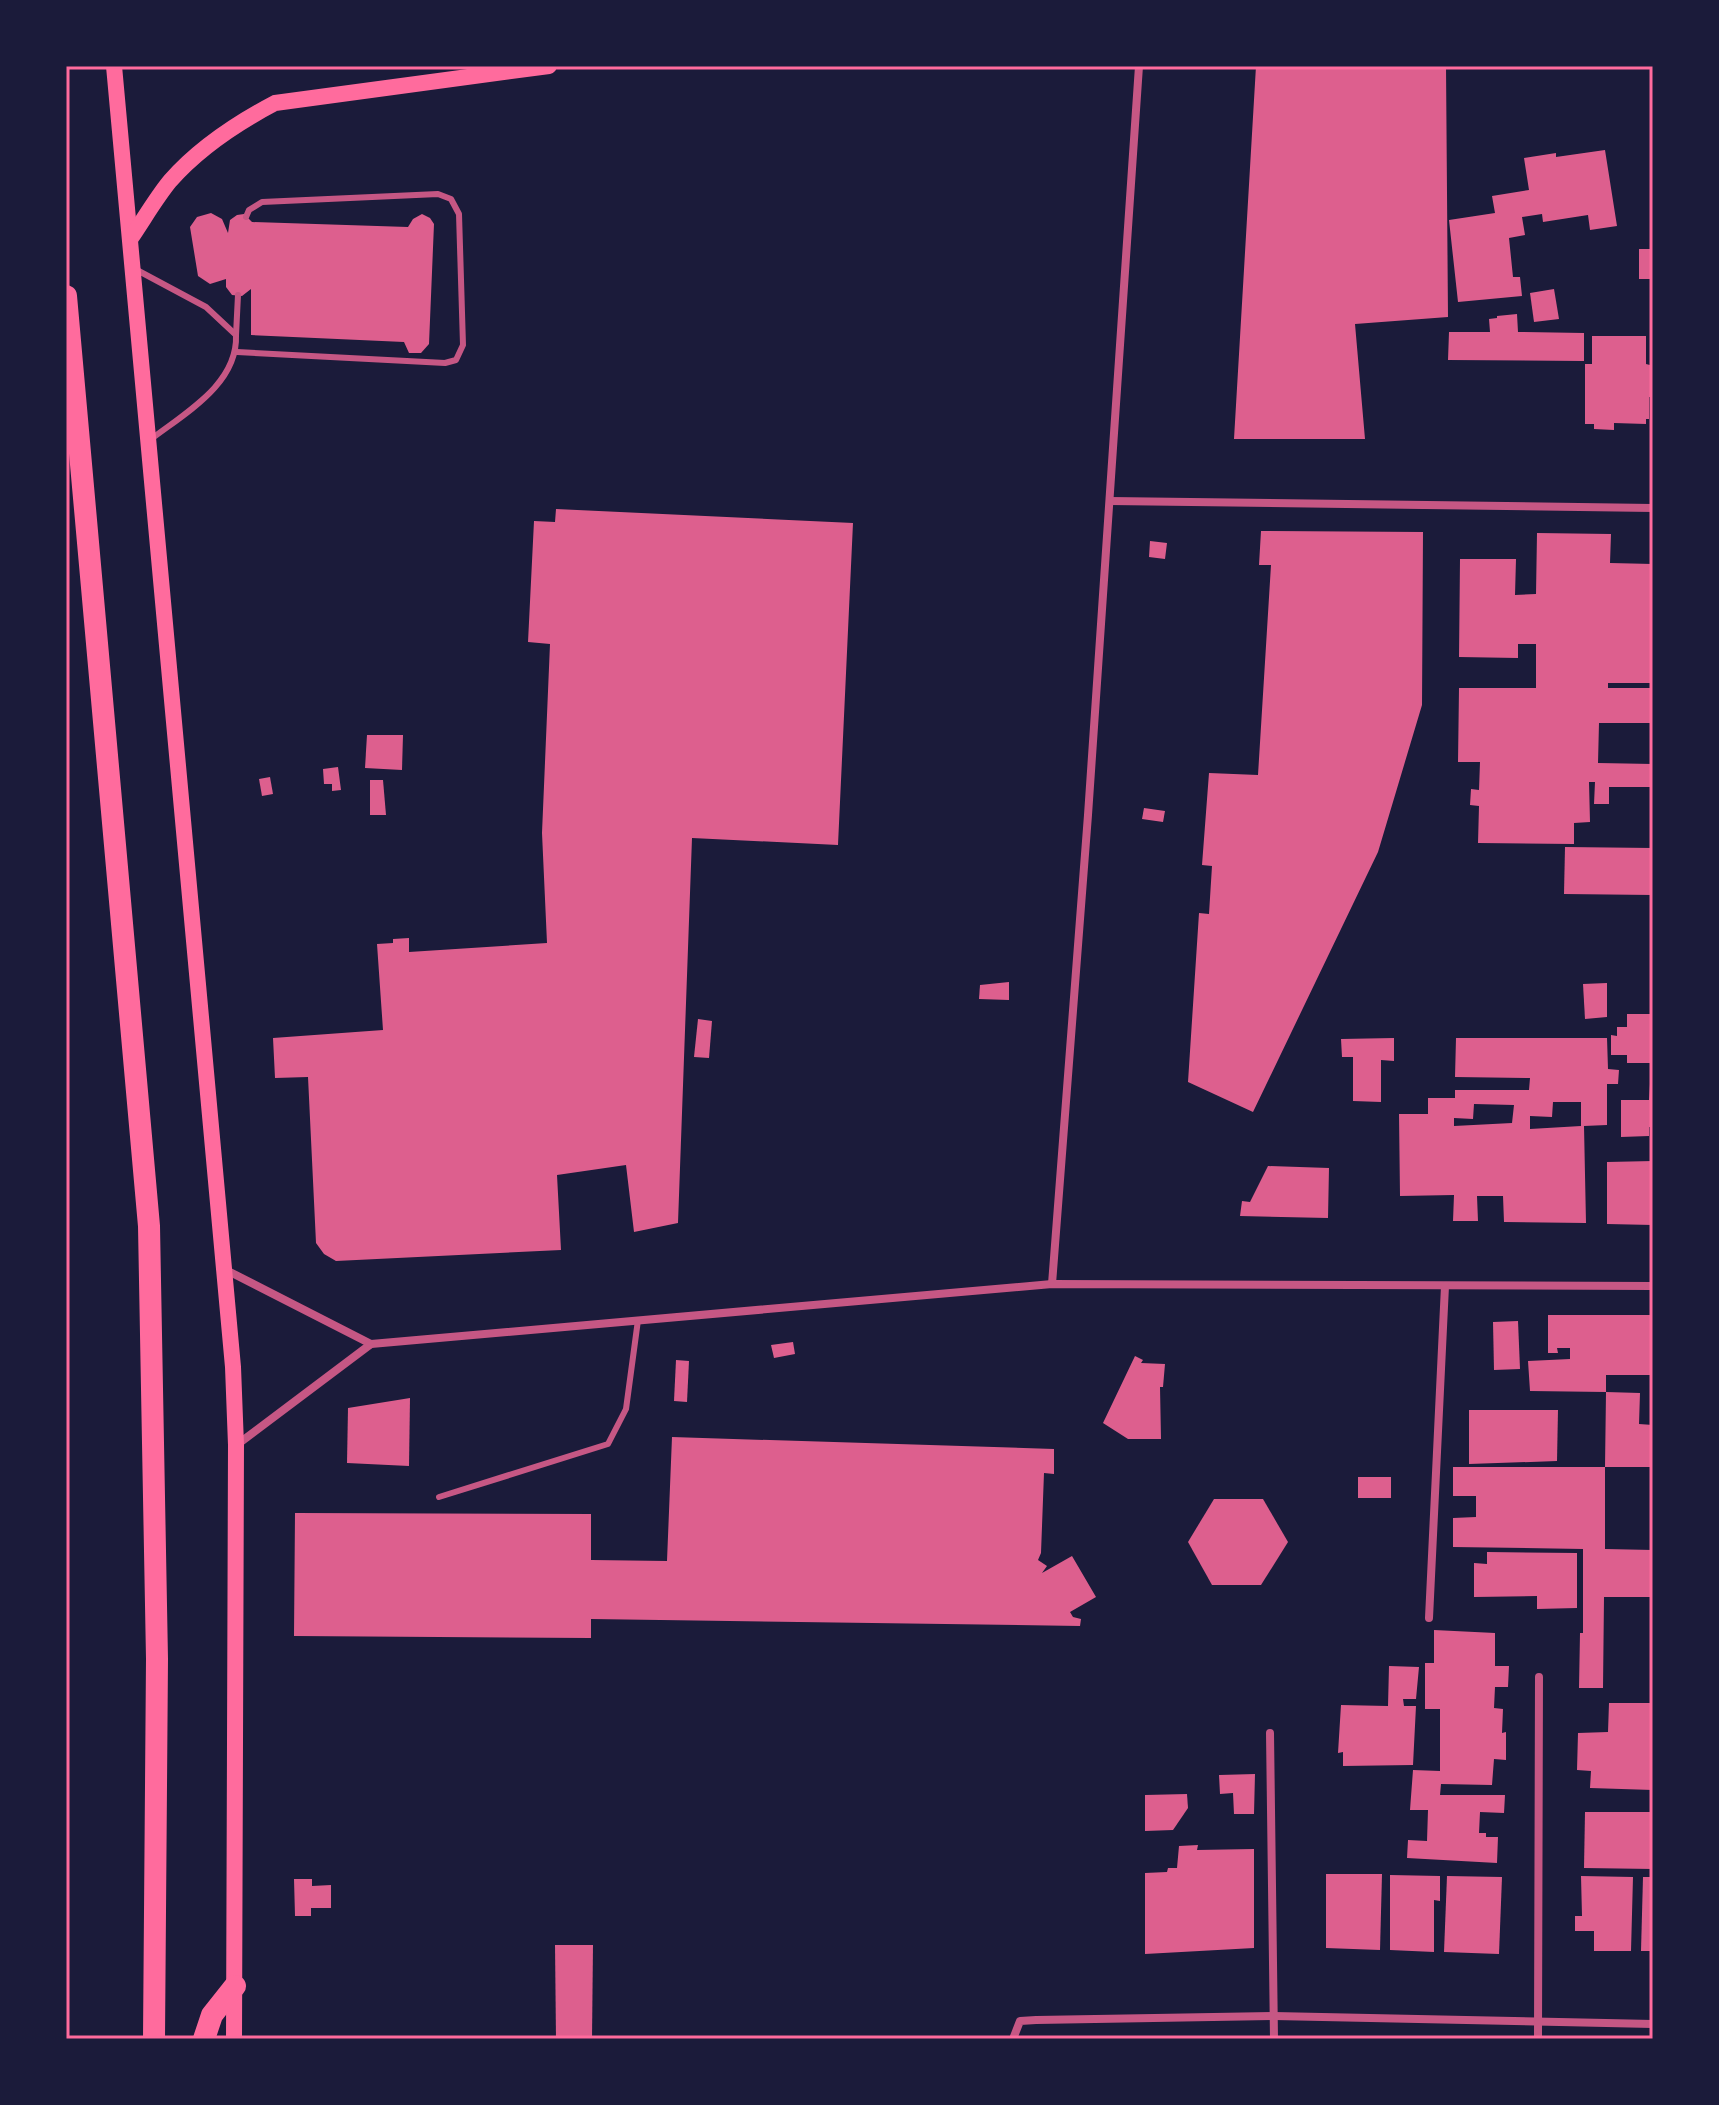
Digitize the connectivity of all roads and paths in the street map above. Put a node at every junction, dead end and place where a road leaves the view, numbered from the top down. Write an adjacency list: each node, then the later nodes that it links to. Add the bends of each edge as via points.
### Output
1 (114, 66): 5 (main road)
2 (549, 66): 5 (main road, via 275,103 240,122 170,182)
3 (1139, 66): 12 (street)
4 (246, 217): 10 (lane, via 262,202 438,194 451,199 459,214 463,345 456,360 445,363)
5 (131, 238): 6 (main road)
6 (134, 269): 9 (lane, via 206,307); 11 (main road)
7 (238, 295): 9 (lane)
8 (66, 296): 29 (highway, via 149,1226 157,1659)
9 (236, 335): 10 (lane)
10 (237, 352): 11 (lane, via 214,391)
11 (150, 440): 14 (main road)
12 (1110, 501): 13 (street); 15 (street)
13 (1653, 508)
14 (226, 1270): 19 (street); 20 (main road)
15 (1052, 1284): 16 (street); 18 (street)
16 (1445, 1286): 17 (street); 22 (street)
17 (1653, 1286)
18 (638, 1320): 19 (street); 21 (lane, via 626,1409 608,1444)
19 (371, 1344): 20 (street)
20 (236, 1445): 25 (main road)
21 (439, 1497)
22 (1429, 1618)
23 (1539, 1677): 27 (street)
24 (1270, 1733): 26 (street)
25 (235, 1986): 30 (highway, via 212,2015); 31 (main road)
26 (1274, 2016): 27 (street); 32 (street, via 1020,2021); 33 (street)
27 (1538, 2022): 28 (street); 34 (street)
28 (1653, 2024)
29 (154, 2039)
30 (204, 2039)
31 (234, 2039)
32 (1013, 2039)
33 (1274, 2039)
34 (1538, 2039)

